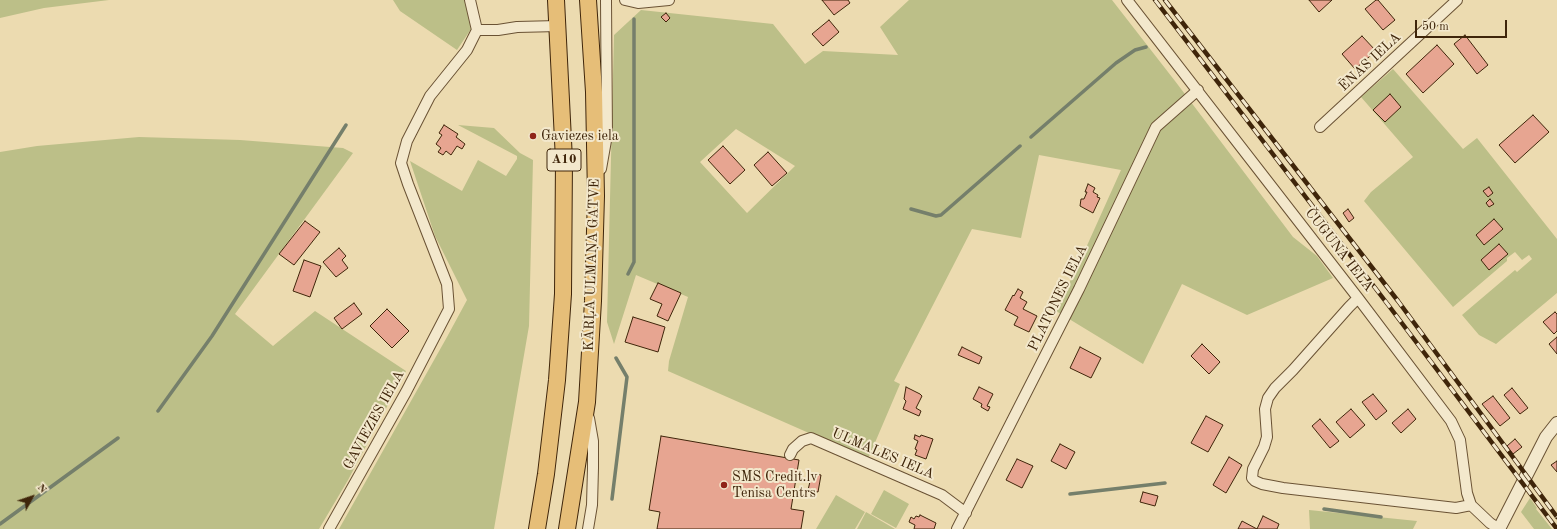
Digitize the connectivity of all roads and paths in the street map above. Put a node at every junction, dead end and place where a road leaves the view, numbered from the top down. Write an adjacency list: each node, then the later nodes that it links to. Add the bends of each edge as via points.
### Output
1 (470, 0): 10 (street)
2 (556, 0): 9 (highway, KĀRĻA ULMAŅA GATVE / A10)
3 (588, 0): 13 (highway, KĀRĻA ULMAŅA GATVE / A10, via 594,92)
4 (606, 0): 13 (street, via 607,135)
5 (625, 0): 6 (street)
6 (669, 0)
7 (1127, 0): 11 (street, ČUGUNA IELA)
8 (1457, 0): 12 (street, ĒNAS IELA)
9 (558, 26): 10 (street); 21 (highway, KĀRĻA ULMAŅA GATVE / A10, via 564,160 563,294 546,474)
10 (477, 30): 20 (street, GAVIEZES IELA, via 467,50 430,96 406,141 401,163 447,284 449,309)
11 (1198, 90): 14 (street, ČUGUNA IELA); 19 (street, PLATONES IELA, via 1156,127)
12 (1320, 128)
13 (596, 196): 15 (highway, KĀRĻA ULMAŅA GATVE / A10)
14 (1358, 298): 18 (street, ČUGUNA IELA, via 1451,421 1460,440 1467,493); 18 (street, via 1274,388 1268,398 1265,409 1267,437 1253,469 1252,478 1262,484 1283,488 1456,508)
15 (587, 402): 22 (highway, KĀRĻA ULMAŅA GATVE / A10); 23 (street, via 593,441 592,505)
16 (1557, 423): 25 (street, via 1546,437)
17 (790, 455): 19 (street, ULMALES IELA, via 802,441 811,438 942,495)
18 (1471, 504): 25 (street)
19 (966, 512): 24 (street, PLATONES IELA)
20 (329, 529)
21 (536, 529)
22 (567, 529)
23 (588, 529)
24 (957, 529)
25 (1499, 529)

